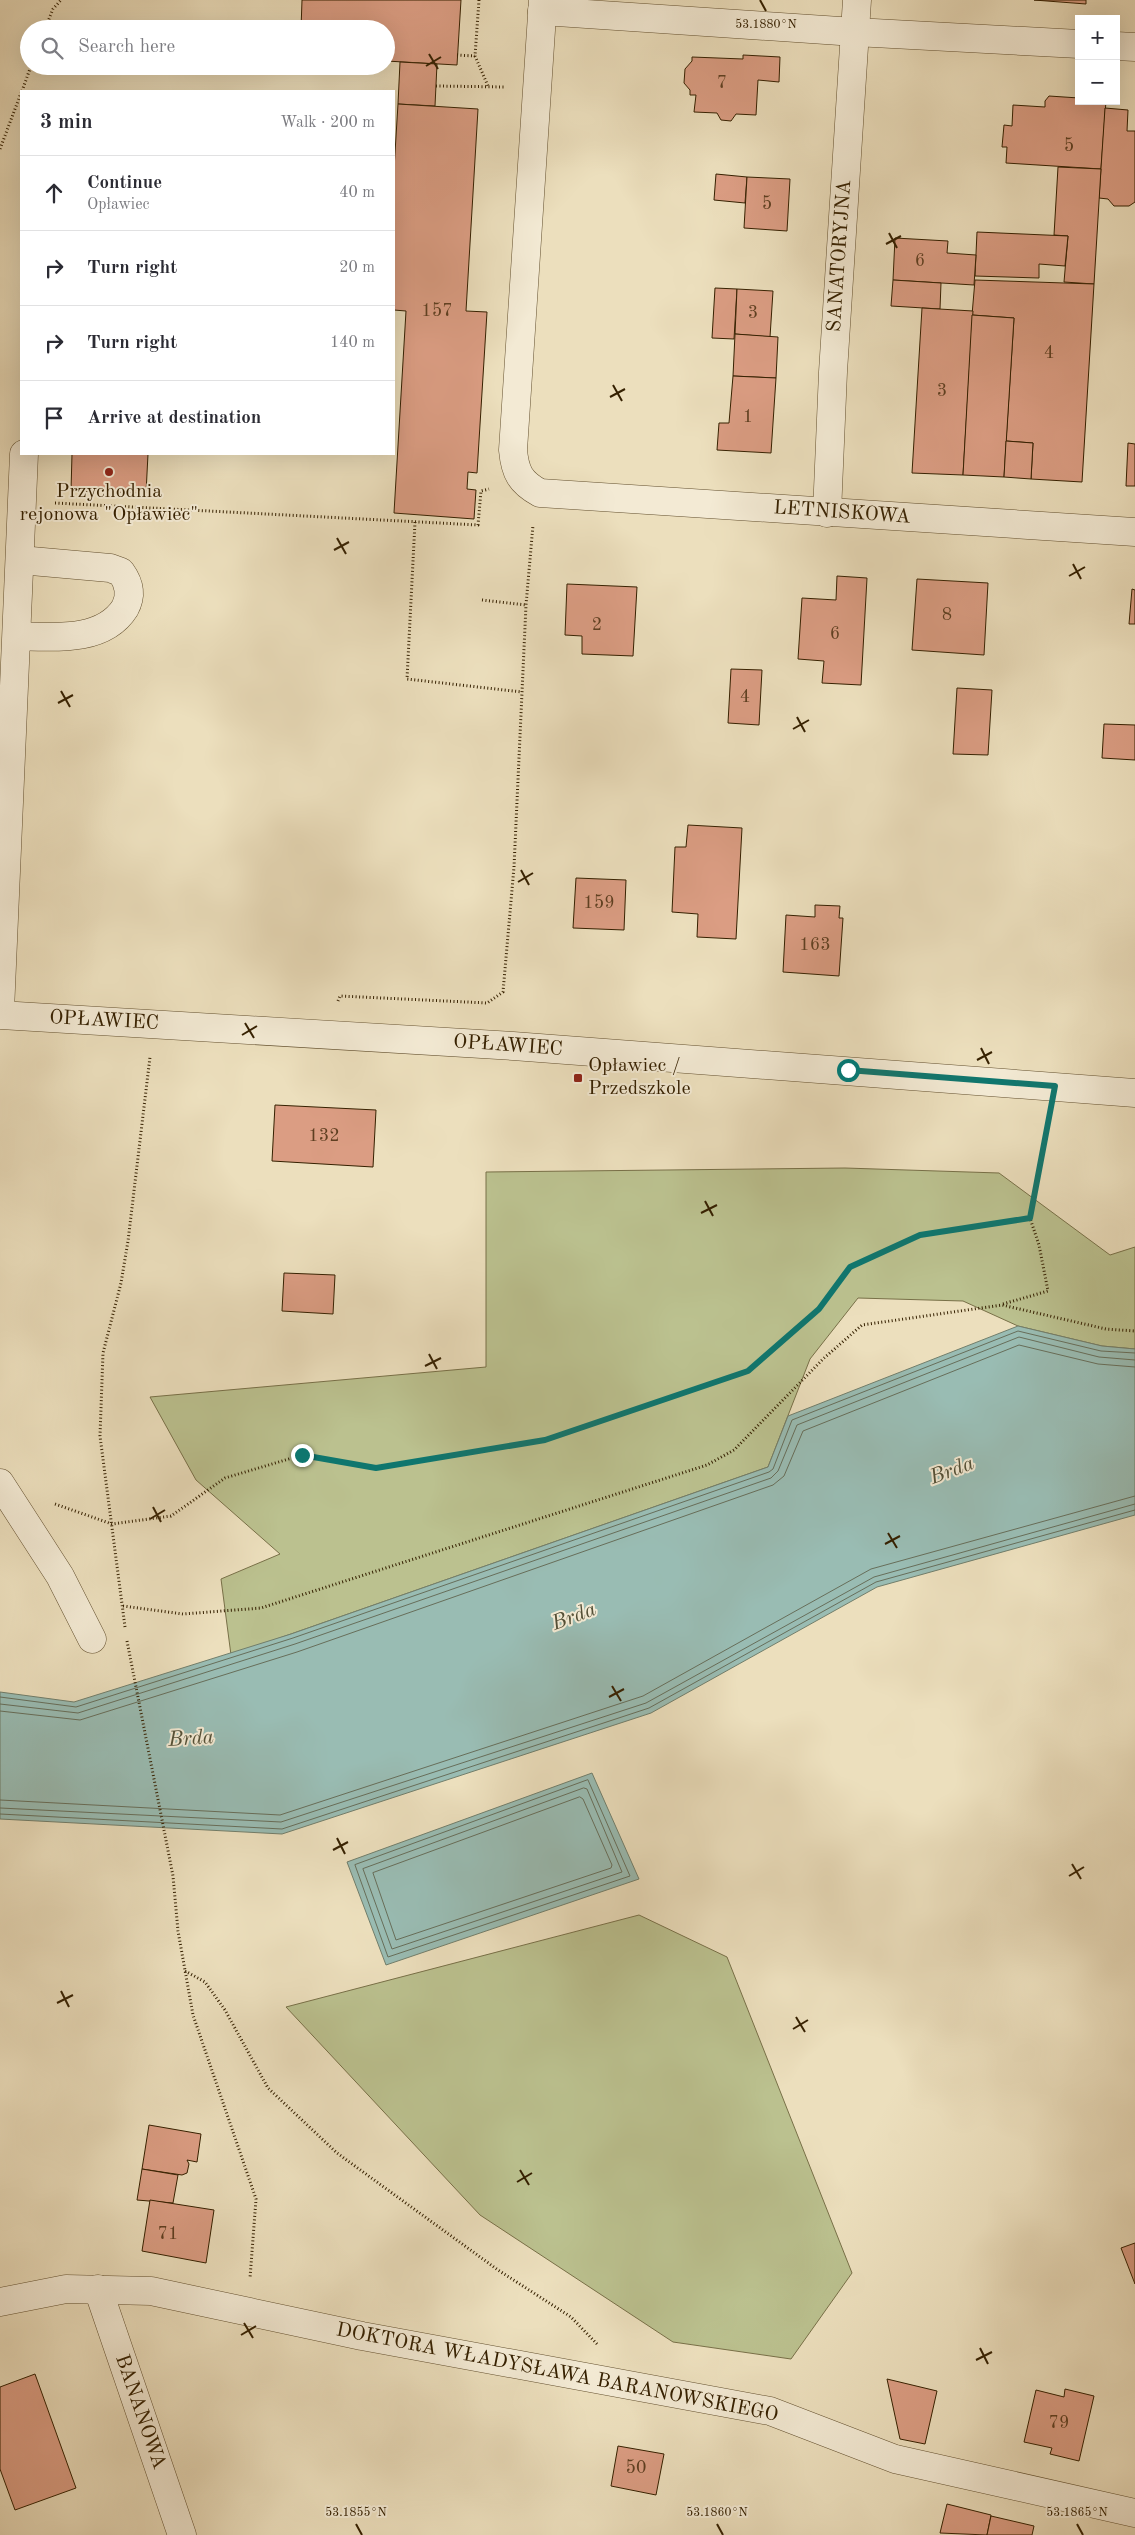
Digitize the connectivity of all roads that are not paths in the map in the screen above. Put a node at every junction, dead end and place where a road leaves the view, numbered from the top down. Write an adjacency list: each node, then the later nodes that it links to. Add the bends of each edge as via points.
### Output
1 (857, 0): 3 (street, SANATORYJNA)
2 (543, 5): 3 (street); 8 (street, LETNISKOWA, via 513,450 516,473 536,489)
3 (855, 32): 4 (street); 8 (street, SANATORYJNA)
4 (1075, 44)
5 (1120, 46): 6 (street)
6 (1135, 47)
7 (24, 455): 10 (street)
8 (826, 513): 9 (street, LETNISKOWA)
9 (1135, 532)
10 (20, 560): 11 (street); 11 (street, via 110,568 121,572 129,587 129,601 107,626 85,633)
11 (16, 636): 12 (street)
12 (0, 1011)
13 (0, 1015): 14 (street, OPŁAWIEC, via 513,1046)
14 (1135, 1092)
15 (1, 1484): 16 (street, via 60,1576)
16 (92, 1638)
17 (98, 2289): 18 (street, DOKTORA WŁADYSŁAWA BARANOWSKIEGO, via 66,2289); 19 (street, DOKTORA WŁADYSŁAWA BARANOWSKIEGO, via 151,2291 362,2336 770,2411 896,2459); 20 (street, BANANOWA)
18 (0, 2302)
19 (1135, 2513)
20 (182, 2535)

